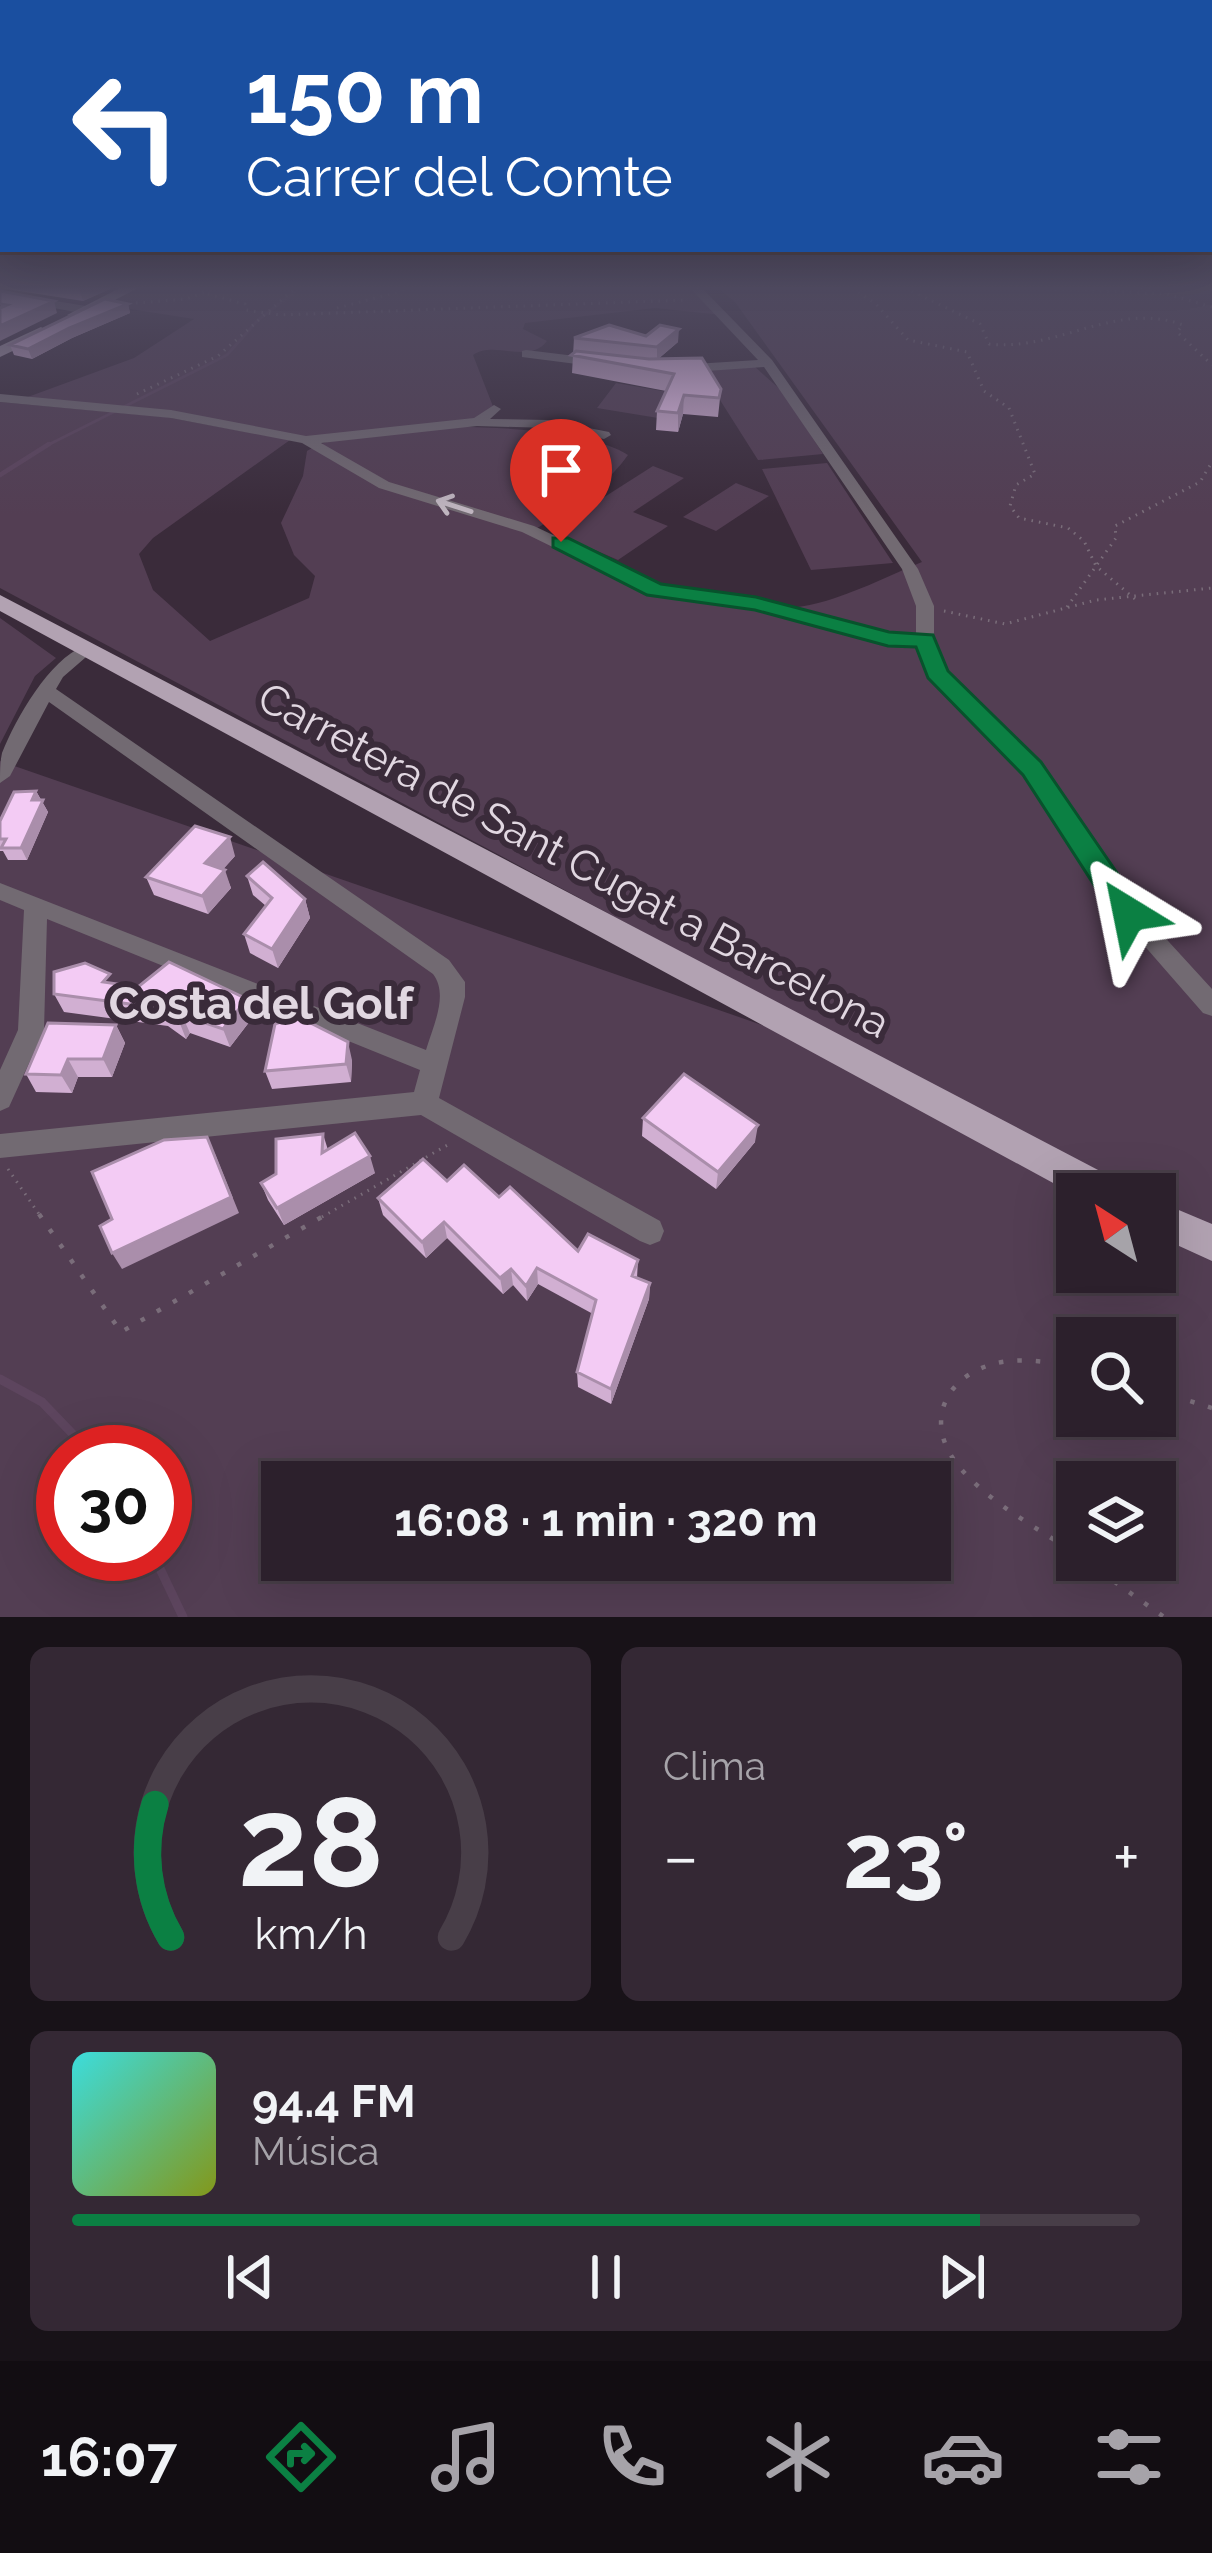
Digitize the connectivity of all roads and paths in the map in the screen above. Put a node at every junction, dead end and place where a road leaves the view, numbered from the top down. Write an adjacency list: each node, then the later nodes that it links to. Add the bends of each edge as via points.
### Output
1 (202, 363): 9 (path, via 140,393 116,395)
2 (609, 363): 6 (street)
3 (746, 363): 7 (street)
4 (769, 363): 19 (street, via 910,569)
5 (972, 363): 15 (path, via 984,391 1009,408 1036,473 1016,485 1010,506 1019,518 1068,528)
6 (622, 365)
7 (662, 369)
8 (0, 398): 9 (street)
9 (116, 407): 13 (street)
10 (494, 409): 11 (street)
11 (478, 422): 12 (street); 13 (street)
12 (604, 435)
13 (306, 440): 21 (street, one-way to 13, via 655,590 532,531 384,485)
14 (1212, 462): 15 (path, via 1200,482 1126,516)
15 (1096, 566): 17 (path); 20 (path)
16 (1212, 588): 17 (path)
17 (1135, 599): 20 (path)
18 (0, 602): 22 (main road, Carretera de Sant Cugat a Barcelona)
19 (926, 606): 20 (path, via 1005,624); 21 (street)
20 (1066, 608)
21 (925, 640): 27 (street, via 937,673 1032,769 1129,914)
22 (84, 651): 23 (street); 34 (main road, Carretera de Sant Cugat a Barcelona)
23 (45, 690): 24 (street); 28 (street, via 441,967 453,997)
24 (0, 776)
25 (0, 891): 26 (street)
26 (36, 905): 28 (street); 29 (street, via 34,1014)
27 (1212, 1006)
28 (436, 1065): 30 (street)
29 (0, 1099)
30 (424, 1102): 31 (street); 32 (street)
31 (473, 1130): 33 (path, via 121,1332); 37 (street)
32 (0, 1146)
33 (0, 1157)
34 (1068, 1173)
35 (1176, 1224): 38 (main road)
36 (1176, 1227): 39 (main road)
37 (650, 1231)
38 (1212, 1233)
39 (1212, 1243)
40 (1056, 1364): 43 (path, via 980,1367 940,1397 937,1419 958,1466)
41 (1176, 1397): 42 (path)
42 (1212, 1408)
43 (1056, 1539)
44 (1114, 1581): 45 (path)
45 (1163, 1617)

